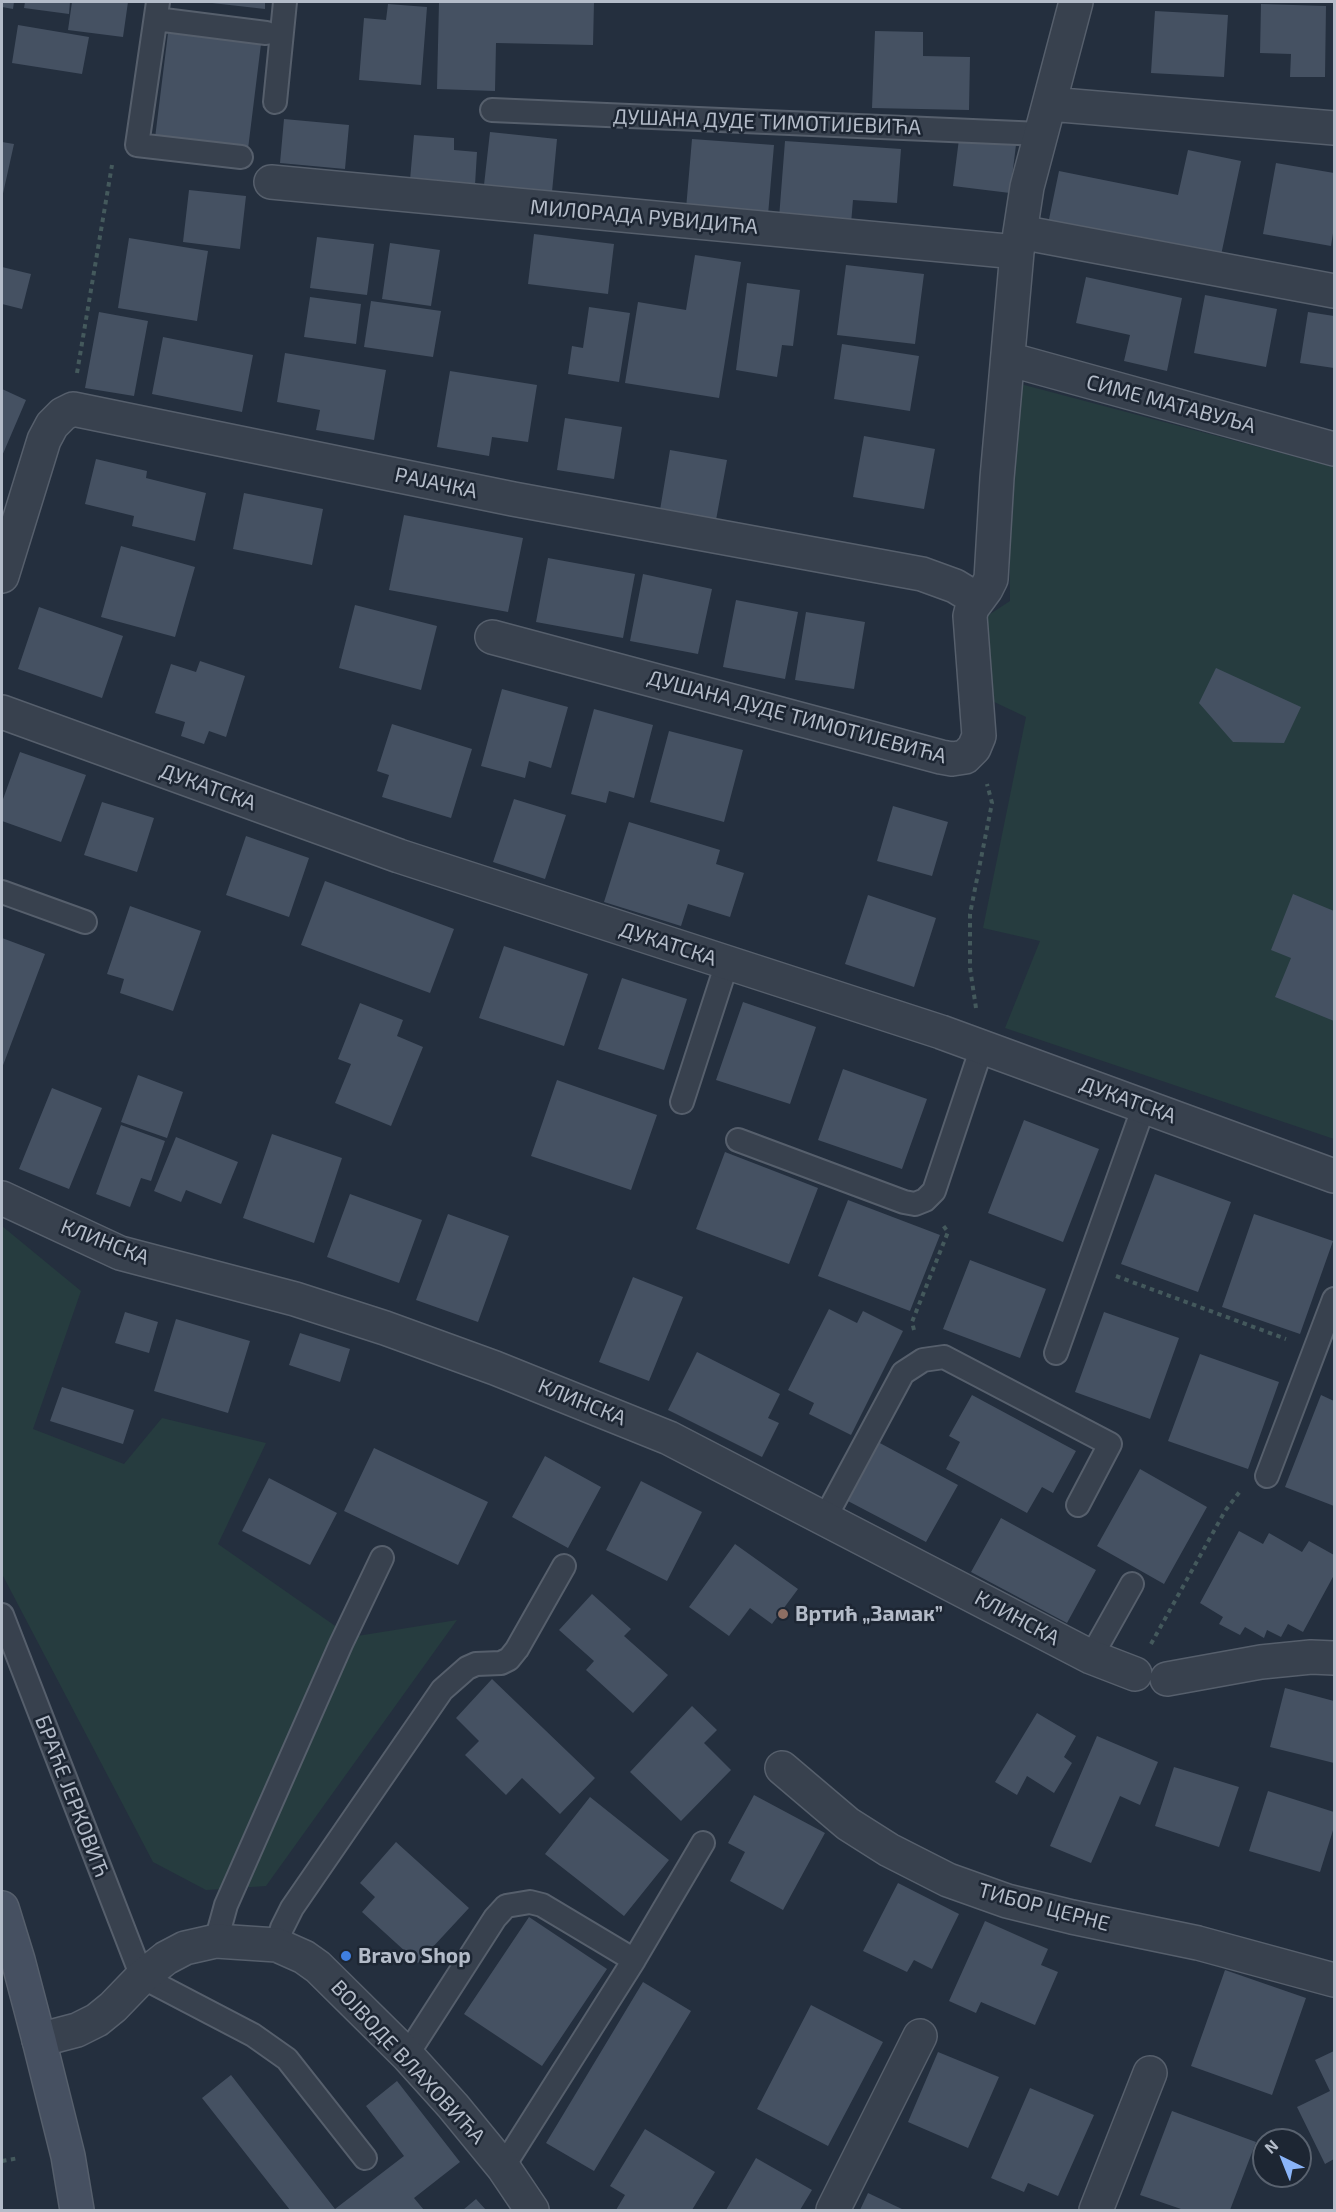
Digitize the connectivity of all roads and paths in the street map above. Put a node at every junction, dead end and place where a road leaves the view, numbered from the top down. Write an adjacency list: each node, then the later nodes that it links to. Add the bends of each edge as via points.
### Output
1 (285, 2): 5 (lane)
2 (1076, 2): 7 (street, ДУШАНА ДУДЕ ТИМОТИЈЕВИЋА)
3 (157, 10): 4 (lane); 10 (lane, via 137,145)
4 (266, 33)
5 (275, 102)
6 (492, 110): 7 (lane, ДУШАНА ДУДЕ ТИМОТИЈЕВИЋА)
7 (1045, 119): 8 (street, ДУШАНА ДУДЕ ТИМОТИЈЕВИЋА); 12 (street, ДУШАНА ДУДЕ ТИМОТИЈЕВИЋА, via 1027,187)
8 (1335, 128)
9 (114, 153): 15 (path)
10 (241, 157)
11 (271, 182): 12 (street, МИЛОРАДА РУВИДИЋА)
12 (1018, 242): 13 (street); 14 (street, ДУШАНА ДУДЕ ТИМОТИЈЕВИЋА)
13 (1335, 291)
14 (1008, 359): 16 (street, СИМЕ МАТАВУЉА); 18 (street, ДУШАНА ДУДЕ ТИМОТИЈЕВИЋА, via 991,579)
15 (73, 409): 17 (street, via 52,425 44,440); 18 (street, РАЈАЧКА, via 513,499 922,574 955,586)
16 (1335, 449)
17 (2, 576)
18 (978, 600): 21 (street, ДУШАНА ДУДЕ ТИМОТИЈЕВИЋА, via 970,616 979,736)
19 (492, 636): 21 (street, ДУШАНА ДУДЕ ТИМОТИЈЕВИЋА, via 941,757)
20 (2, 712): 24 (street, ДУКАТСКА, via 399,856)
21 (965, 757): 25 (path, via 985,774 992,803 970,914 970,968)
22 (2, 892): 23 (lane)
23 (85, 922)
24 (727, 963): 25 (street, ДУКАТСКА); 26 (lane)
25 (982, 1047): 27 (street, ДУКАТСКА); 31 (lane, via 934,1191)
26 (682, 1102)
27 (1144, 1106): 29 (street, ДУКАТСКА); 32 (lane)
28 (738, 1140): 31 (lane, via 904,1202 915,1204)
29 (1335, 1176)
30 (2, 1198): 39 (street, КЛИНСКА, via 120,1252 295,1299 495,1368 669,1438)
31 (925, 1200): 36 (path, via 948,1232 912,1322)
32 (1087, 1265): 34 (path); 35 (lane)
33 (1335, 1299): 34 (lane)
34 (1316, 1350): 37 (lane)
35 (1056, 1353)
36 (923, 1360): 38 (lane, via 944,1357 1110,1444); 39 (lane, via 903,1372)
37 (1267, 1476): 46 (path, via 1246,1483 1225,1511)
38 (1078, 1505)
39 (825, 1518): 44 (street, КЛИНСКА)
40 (381, 1558): 51 (lane, via 226,1905)
41 (564, 1566): 52 (lane, via 509,1659 467,1668 442,1690 292,1908)
42 (1132, 1584): 44 (lane)
43 (2, 1616): 54 (lane, БРАЋЕ ЈЕРКОВИЋ)
44 (1091, 1657): 46 (street, КЛИНСКА)
45 (1335, 1658): 47 (street, via 1261,1662)
46 (1135, 1674)
47 (1167, 1679)
48 (782, 1768): 55 (street, ТИБОР ЦЕРНЕ, via 848,1824 948,1880 1007,1901 1198,1943)
49 (704, 1843): 53 (lane)
50 (2, 1908): 57 (main road)
51 (216, 1941): 52 (street, ВОЈВОДЕ ВЛАХОВИЋА); 54 (street, ВОЈВОДЕ ВЛАХОВИЋА, via 185,1948)
52 (277, 1945): 58 (street, ВОЈВОДЕ ВЛАХОВИЋА, via 318,1967)
53 (634, 1960): 58 (lane, via 542,1905 530,1902 506,1906); 63 (lane)
54 (142, 1977): 57 (street, ВОЈВОДЕ ВЛАХОВИЋА, via 97,2020); 61 (lane, via 253,2035 287,2059)
55 (1335, 1980)
56 (920, 2036): 66 (street)
57 (39, 2040): 64 (main road, via 68,2156)
58 (407, 2055): 63 (street, ВОЈВОДЕ ВЛАХОВИЋА)
59 (1150, 2073): 67 (street)
60 (19, 2158): 62 (path)
61 (365, 2158)
62 (2, 2161)
63 (503, 2167): 65 (street, ВОЈВОДЕ ВЛАХОВИЋА)
64 (77, 2211)
65 (532, 2211)
66 (833, 2211)
67 (1096, 2211)

